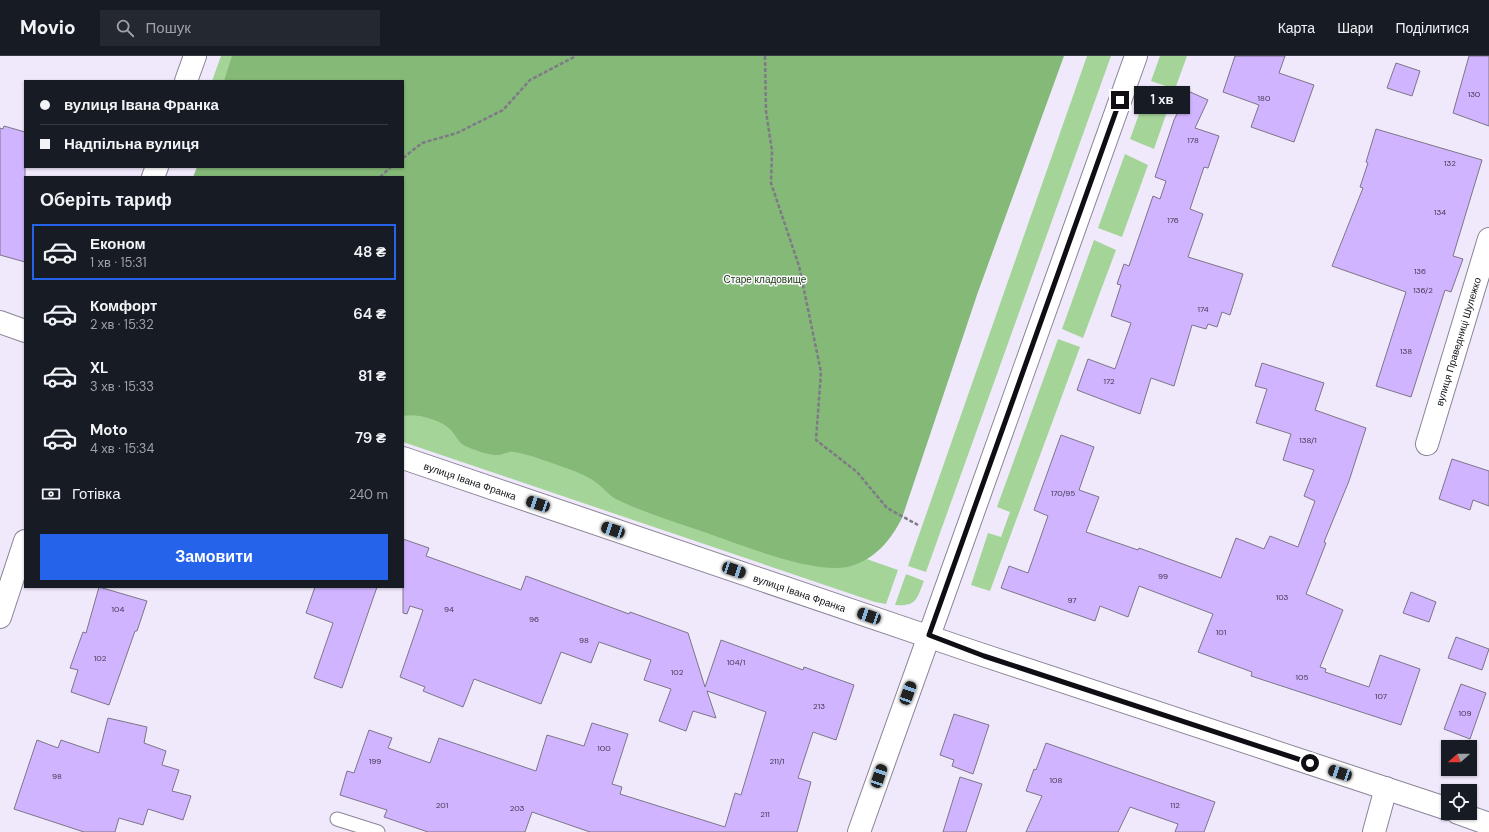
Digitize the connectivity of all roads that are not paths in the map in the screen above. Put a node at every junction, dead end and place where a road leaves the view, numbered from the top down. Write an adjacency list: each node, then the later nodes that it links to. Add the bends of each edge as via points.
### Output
1 (195, 56): 3 (street)
2 (1136, 56): 11 (street)
3 (186, 80)
4 (1489, 239): 7 (street, вулиця Праведниці Шулежко)
5 (0, 322): 6 (street)
6 (24, 331)
7 (1428, 444)
8 (404, 458): 11 (street, вулиця Івана Франка)
9 (24, 544): 10 (street)
10 (0, 617)
11 (929, 635): 12 (street, вулиця Івана Франка, via 978,654); 18 (street)
12 (1386, 788): 13 (street, вулиця Івана Франка); 19 (street)
13 (1441, 808)
14 (337, 819): 17 (lane)
15 (1477, 820): 16 (street)
16 (1489, 824)
17 (378, 832)
18 (859, 832)
19 (1374, 832)

